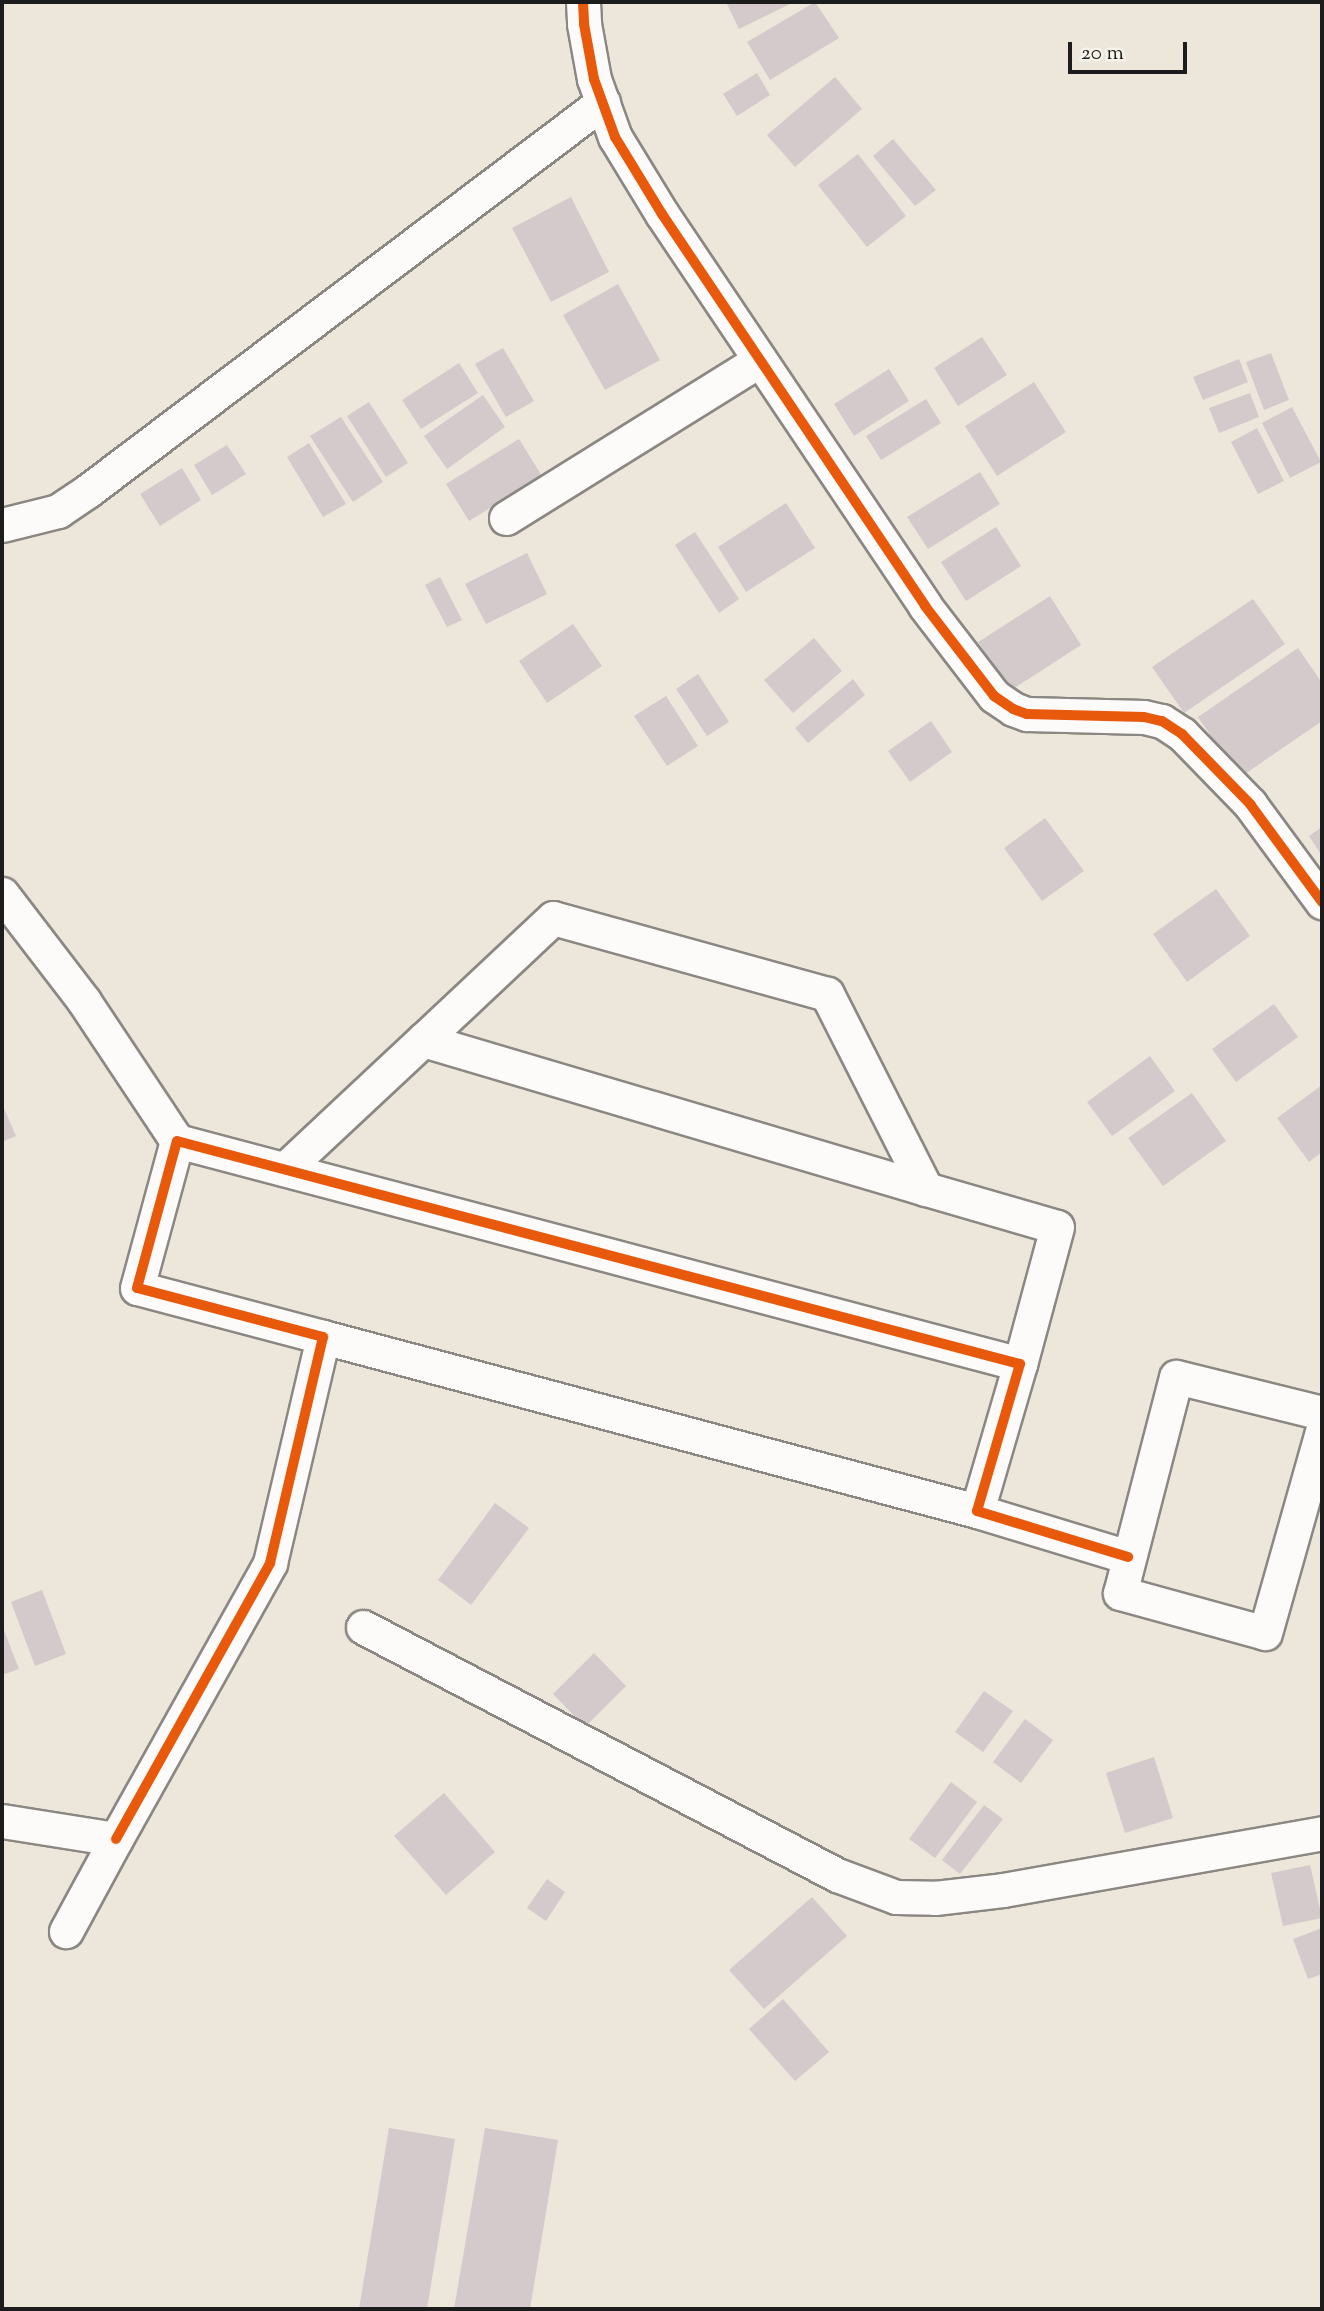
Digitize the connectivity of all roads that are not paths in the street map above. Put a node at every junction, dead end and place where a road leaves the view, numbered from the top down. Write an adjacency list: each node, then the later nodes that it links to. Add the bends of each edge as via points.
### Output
1 (583, 2): 2 (street, via 589,51)
2 (603, 102): 3 (street, via 621,148); 5 (street, via 89,490 58,511)
3 (760, 360): 4 (street); 7 (street, via 925,606 994,696 1027,715 1162,721 1182,734 1250,804)
4 (506, 518)
5 (4, 520)
6 (2, 894): 9 (street, via 84,1001)
7 (1322, 902)
8 (423, 1040): 10 (street); 11 (street); 11 (street, via 553,918 827,994)
9 (177, 1141): 10 (street); 12 (street, via 137,1288)
10 (285, 1169): 13 (street)
11 (926, 1189): 13 (street, via 1057,1227)
12 (323, 1337): 16 (street); 21 (street, via 270,1563)
13 (1020, 1364): 16 (street)
14 (1322, 1413): 17 (street, via 1176,1377)
15 (1322, 1432): 17 (street, via 1265,1633 1120,1593)
16 (977, 1511): 17 (street)
17 (1128, 1558)
18 (363, 1628): 20 (street, via 837,1875 896,1897 1003,1890)
19 (2, 1821): 21 (street)
20 (1322, 1833)
21 (116, 1839): 22 (street)
22 (66, 1931)

